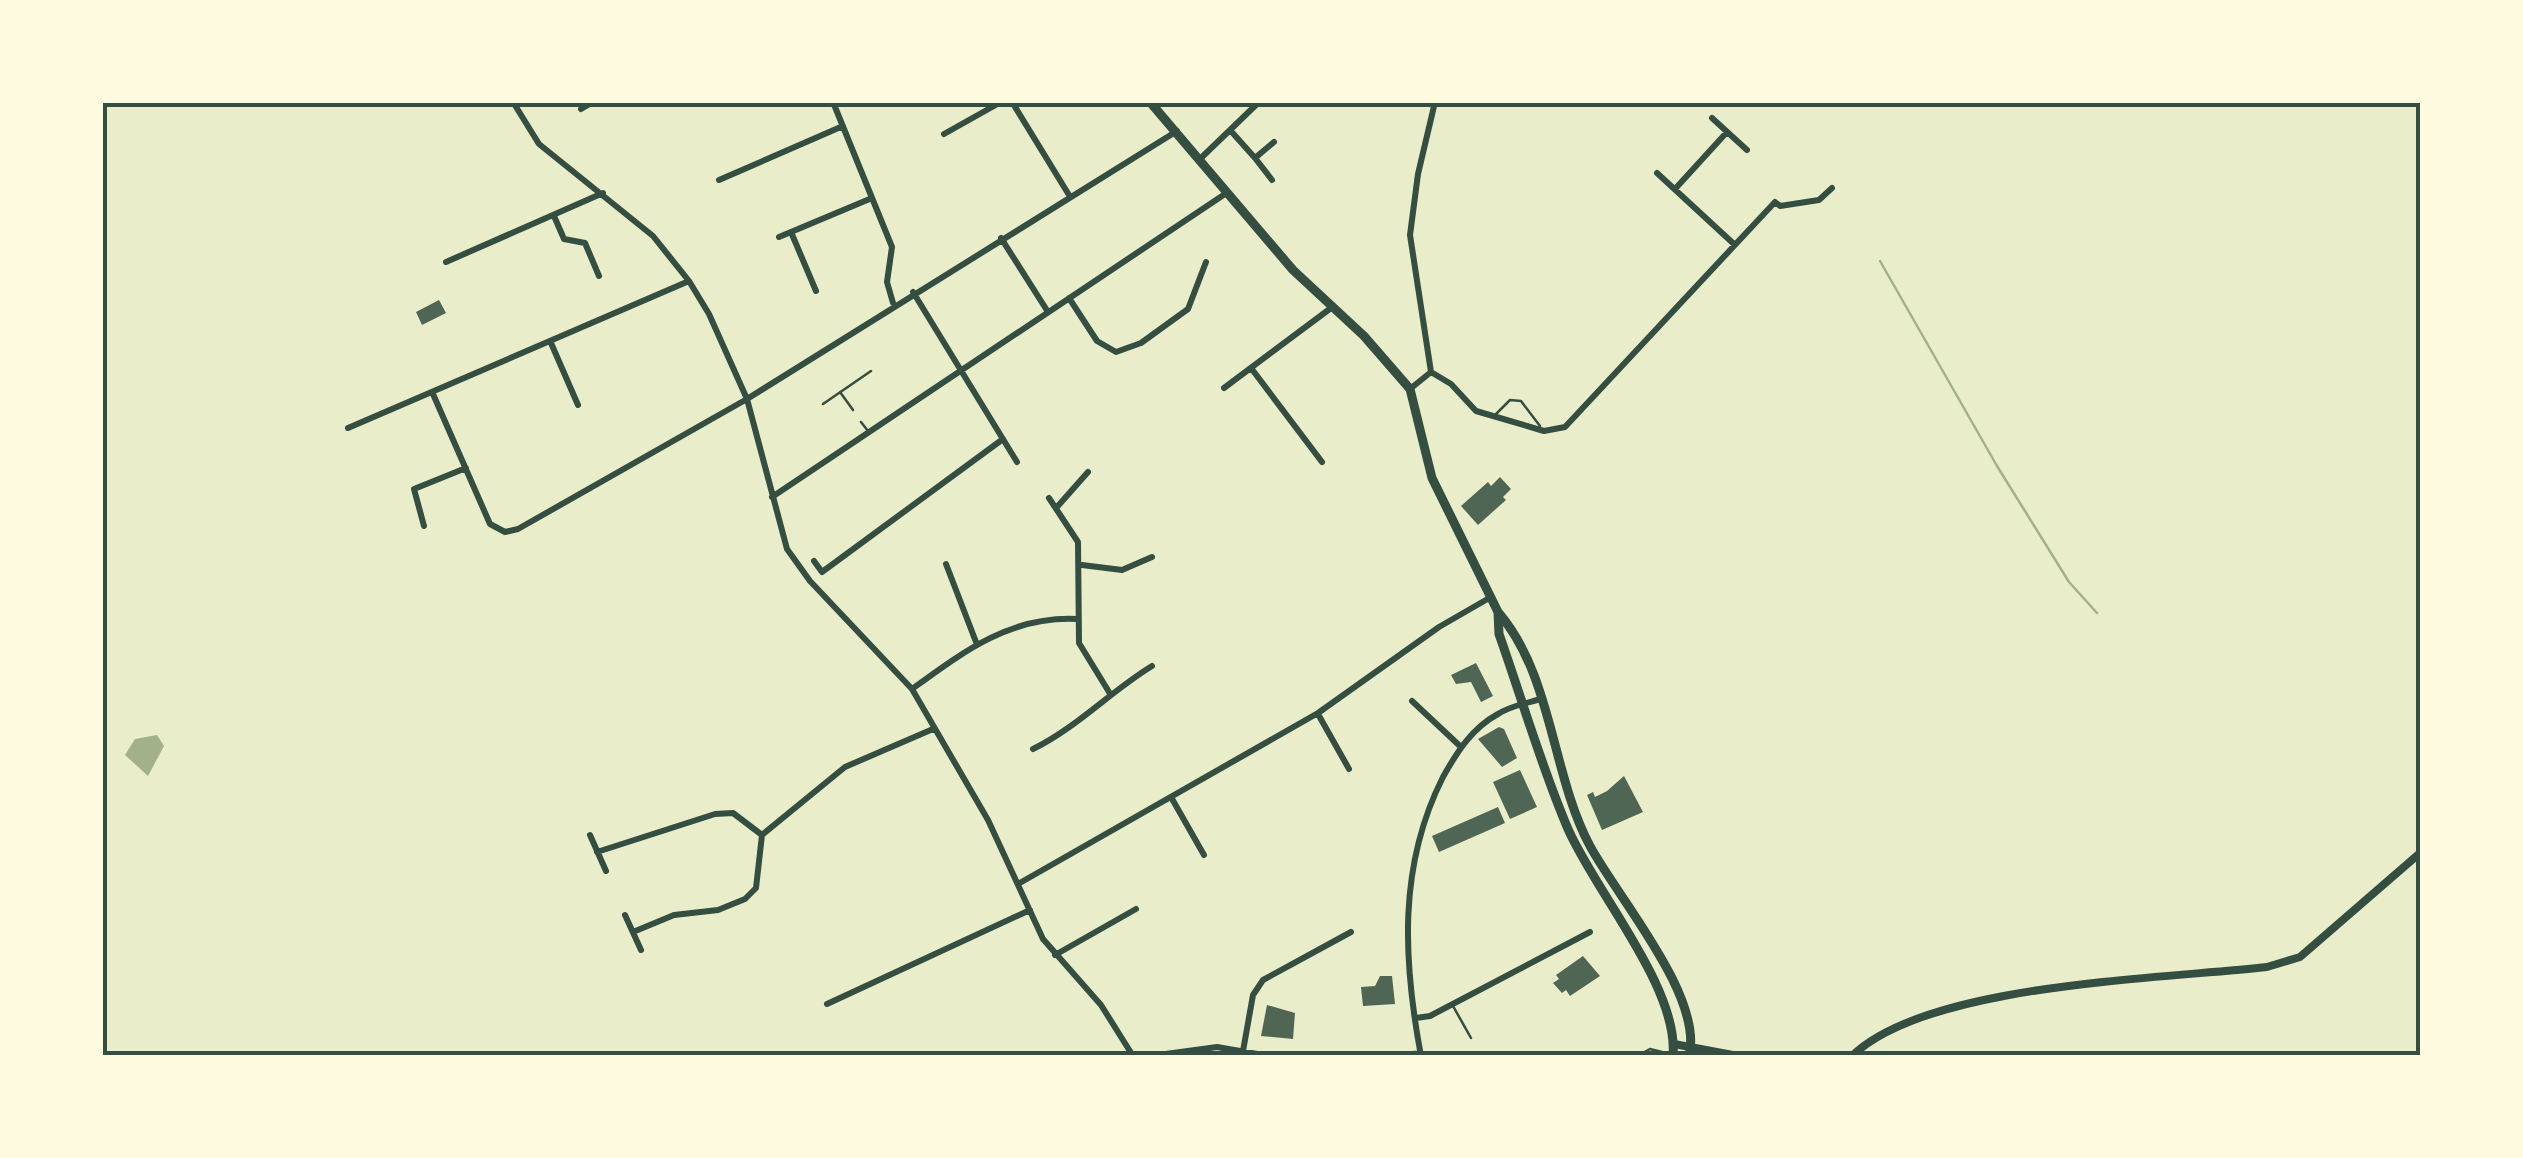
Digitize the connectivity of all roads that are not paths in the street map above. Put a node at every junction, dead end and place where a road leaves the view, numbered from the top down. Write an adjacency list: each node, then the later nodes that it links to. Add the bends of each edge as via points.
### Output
1 (513, 102): 26 (street, via 539,144)
2 (594, 102): 9 (street)
3 (833, 102): 11 (street)
4 (1001, 102): 15 (street)
5 (1012, 102): 27 (street)
6 (1150, 102): 13 (main road)
7 (1258, 102): 12 (street)
8 (1435, 102): 48 (street, via 1410,235)
9 (581, 108)
10 (1712, 118): 14 (street)
11 (843, 126): 21 (street); 28 (street)
12 (1230, 130): 18 (street); 19 (street)
13 (1177, 131): 18 (main road); 27 (street)
14 (1728, 132): 17 (street); 24 (street)
15 (944, 134)
16 (1274, 142): 19 (street)
17 (1747, 150)
18 (1201, 158): 25 (main road)
19 (1254, 158): 22 (street)
20 (1657, 174): 24 (street)
21 (719, 180)
22 (1272, 180)
23 (1832, 188): 33 (street, via 1805,205 1775,202)
24 (1675, 189): 33 (street)
25 (1228, 192): 40 (street); 42 (main road)
26 (604, 193): 29 (street); 37 (street, via 653,236)
27 (1069, 196): 32 (street)
28 (872, 198): 30 (street); 41 (street, via 892,247 887,282)
29 (554, 216): 34 (street); 36 (street, via 564,239 586,243)
30 (791, 232): 31 (street); 38 (street)
31 (780, 237)
32 (1001, 238): 39 (street); 43 (street)
33 (1735, 244): 60 (street, via 1565,428)
34 (446, 262)
35 (1206, 262): 40 (street, via 1188,308 1141,343 1116,352 1097,341)
36 (600, 276)
37 (689, 281): 44 (street); 53 (street)
38 (816, 290)
39 (913, 292): 41 (street); 46 (street)
40 (1069, 298): 43 (street)
41 (893, 304): 53 (street)
42 (1331, 308): 45 (street); 50 (main road)
43 (1048, 312): 46 (street)
44 (550, 342): 52 (street); 55 (street)
45 (1251, 368): 49 (street); 64 (street)
46 (962, 370): 61 (street); 62 (street)
47 (871, 371): 51 (lane)
48 (1431, 372): 50 (street); 57 (street, via 1465,403)
49 (1224, 388)
50 (1410, 389): 75 (main road, via 1432,478)
51 (840, 392): 54 (lane); 56 (lane)
52 (433, 394): 59 (street); 65 (street)
53 (747, 399): 65 (street, via 518,529 505,532 490,524); 67 (street)
54 (823, 404)
55 (578, 406)
56 (853, 410)
57 (1493, 417): 60 (street); 60 (lane, via 1510,400 1521,402)
58 (862, 422): 61 (lane)
59 (348, 428)
60 (1544, 431)
61 (868, 432): 67 (street)
62 (1002, 439): 63 (street); 72 (street, via 822,572)
63 (1017, 462)
64 (1322, 462)
65 (466, 468): 70 (street, via 414,489)
66 (1088, 472): 69 (street)
67 (772, 497): 80 (street, via 794,558)
68 (1049, 498): 69 (street)
69 (1057, 507): 74 (street, via 1078,542)
70 (424, 526)
71 (1152, 557): 74 (street, via 1122,570)
72 (814, 561)
73 (946, 564): 78 (street)
74 (1082, 565): 77 (street)
75 (1491, 597): 76 (main road); 85 (street)
76 (1498, 612): 82 (main road, via 1513,630); 84 (main road, via 1499,634)
77 (1076, 619): 78 (street, via 1028,621); 81 (street, via 1079,642)
78 (976, 642): 80 (street)
79 (1152, 666): 81 (street)
80 (912, 689): 86 (street)
81 (1109, 692): 88 (street)
82 (1541, 699): 84 (street); 112 (main road, via 1579,826 1680,996)
83 (1412, 701): 87 (street)
84 (1524, 704): 87 (street, via 1497,714); 111 (main road, via 1569,831 1657,984)
85 (1318, 713): 89 (street); 90 (street)
86 (933, 729): 92 (street, via 845,767); 97 (street)
87 (1461, 746): 108 (street, via 1424,823 1409,879)
88 (1033, 749)
89 (1349, 769)
90 (1171, 797): 95 (street); 97 (street)
91 (590, 835): 93 (street)
92 (762, 835): 93 (street, via 733,814 714,814); 101 (street, via 756,888 744,899 718,910 674,914)
93 (597, 852): 96 (street)
94 (2420, 854): 119 (street, via 2300,958 1990,998 1888,1031)
95 (1204, 855)
96 (606, 871)
97 (1018, 884): 99 (street)
98 (1136, 909): 105 (street)
99 (1030, 910): 105 (street); 106 (street)
100 (625, 916): 101 (street)
101 (633, 932): 104 (street)
102 (1351, 932): 110 (street, via 1263,980 1253,995)
103 (1590, 932): 107 (street)
104 (641, 950)
105 (1055, 955): 114 (street, via 1100,1005)
106 (828, 1004)
107 (1452, 1004): 108 (street); 109 (lane)
108 (1416, 1018): 113 (street)
109 (1471, 1038)
110 (1243, 1051): 115 (street, via 1194,1048); 116 (street)
111 (1674, 1051): 112 (street)
112 (1690, 1051): 118 (street)
113 (1421, 1054): 117 (street)
114 (1133, 1056)
115 (1151, 1056)
116 (1269, 1056)
117 (1394, 1056)
118 (1738, 1056)
119 (1852, 1056)

